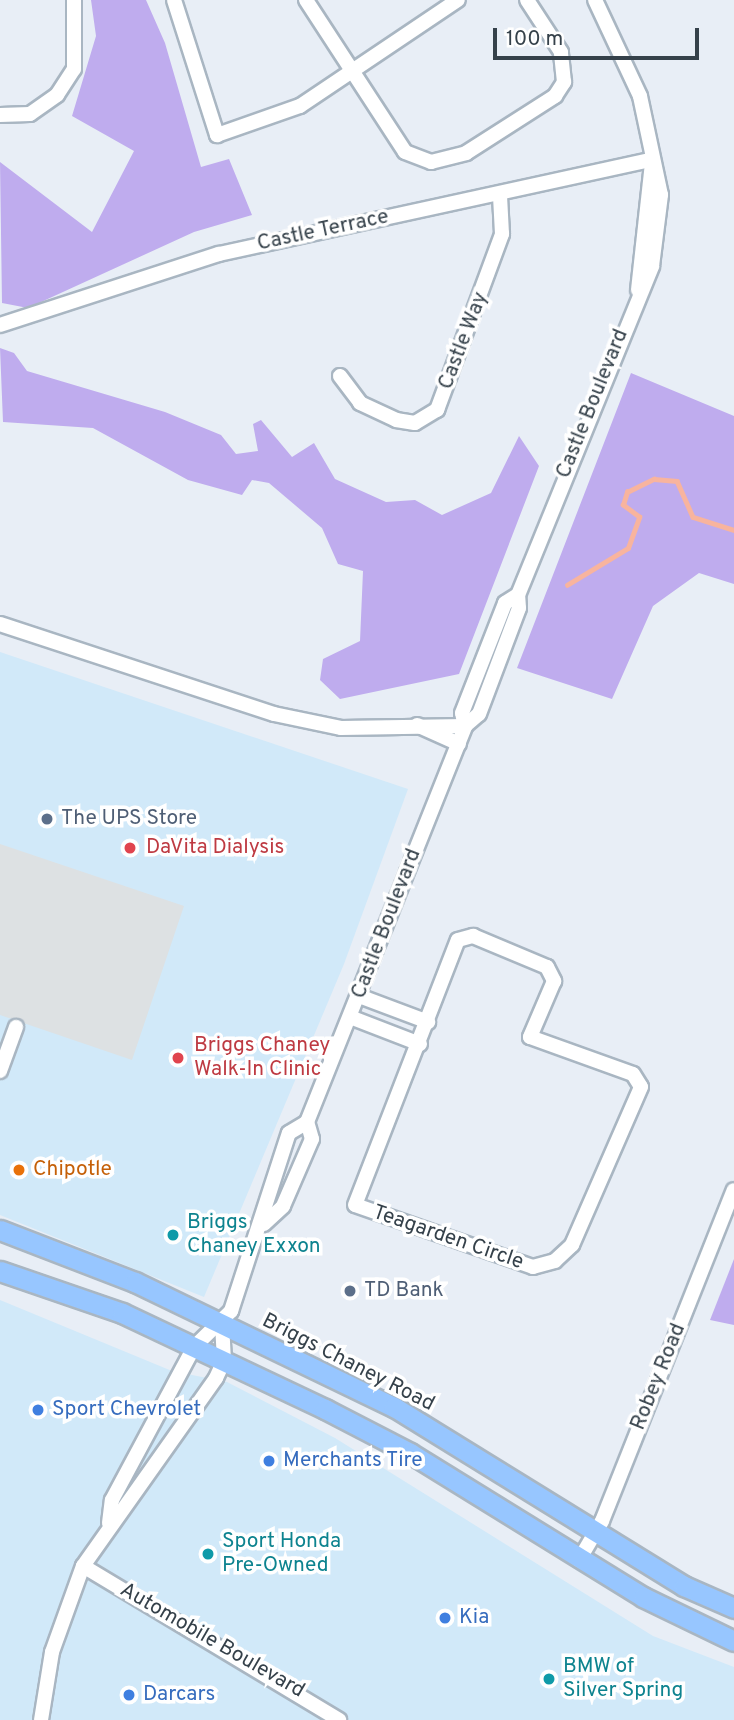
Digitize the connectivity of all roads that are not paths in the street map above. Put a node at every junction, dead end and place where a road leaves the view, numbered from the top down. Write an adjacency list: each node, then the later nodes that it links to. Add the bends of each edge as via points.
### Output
1 (74, 0): 8 (street, via 74,69 63,86 30,114)
2 (174, 0): 7 (street, via 217,135 277,118)
3 (306, 0): 7 (street)
4 (458, 0): 7 (street)
5 (527, 0): 7 (street, via 561,52 564,82 555,96 447,162 405,152)
6 (595, 0): 9 (street, Castle Boulevard, via 640,96)
7 (354, 71)
8 (0, 115)
9 (653, 159): 10 (street, Castle Terrace); 15 (street, Castle Boulevard, via 661,195 652,266 638,290 518,595 519,608 478,714)
10 (500, 197): 11 (street, Castle Terrace, via 219,254); 12 (street, Castle Way, via 502,234 437,410 415,423 396,420 360,402)
11 (0, 326)
12 (340, 376)
13 (0, 624): 14 (street, via 274,714 341,727)
14 (416, 724): 15 (street); 16 (street)
15 (465, 726): 16 (street, Castle Boulevard)
16 (459, 744): 17 (street, Castle Boulevard)
17 (359, 996): 18 (street, Castle Boulevard); 19 (street)
18 (350, 1017): 21 (street); 23 (street, Castle Boulevard)
19 (428, 1022): 21 (street, Teagarden Circle); 21 (street, Teagarden Circle, via 458,940 473,936 547,967 554,981 530,1037 633,1074 641,1087 572,1245 555,1261 533,1267 507,1262 355,1205)
20 (16, 1027): 22 (street)
21 (421, 1044)
22 (0, 1071)
23 (307, 1122): 25 (street, Castle Boulevard, via 289,1133 267,1190); 25 (street, Castle Boulevard, via 312,1139 283,1206)
24 (734, 1190): 32 (street, Robey Road)
25 (264, 1224): 28 (street, Castle Boulevard)
26 (0, 1230): 28 (main road, Briggs Chaney Road, via 135,1282)
27 (0, 1270): 29 (main road, via 122,1313)
28 (222, 1326): 29 (street); 30 (street); 32 (main road, Briggs Chaney Road, via 394,1407)
29 (194, 1347): 30 (main road); 31 (street, via 112,1500)
30 (224, 1362): 31 (street, via 132,1504); 33 (main road, via 410,1453)
31 (110, 1523): 34 (street)
32 (596, 1534): 33 (street, Robey Road); 35 (main road, Briggs Chaney Road)
33 (579, 1560): 36 (main road)
34 (83, 1566): 37 (street, via 52,1652); 38 (street, Automobile Boulevard)
35 (734, 1608)
36 (734, 1641)
37 (41, 1720)
38 (339, 1720)

